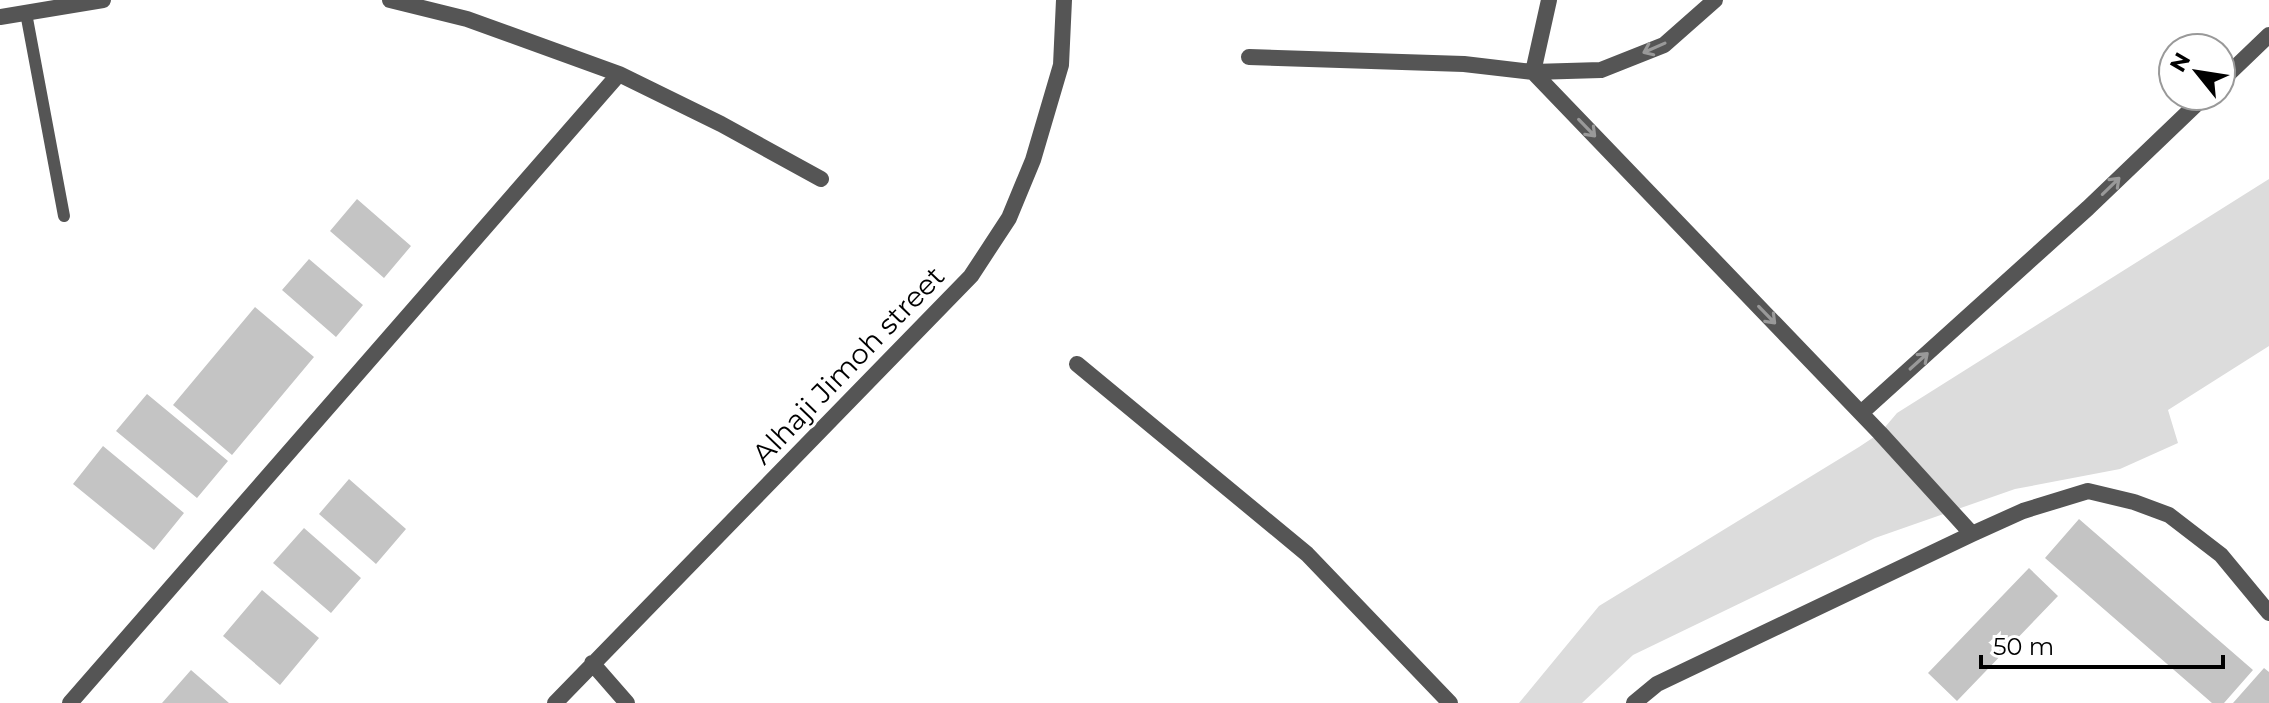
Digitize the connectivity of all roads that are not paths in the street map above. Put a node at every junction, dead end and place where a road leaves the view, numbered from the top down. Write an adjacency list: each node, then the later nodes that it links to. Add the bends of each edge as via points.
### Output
1 (103, 0): 6 (street)
2 (390, 0): 12 (street, via 467,19)
3 (1064, 0): 20 (street, Alhaji Jimoh street, via 1061,65 1033,160 1009,218 971,276)
4 (1549, 0): 11 (street)
5 (1715, 0): 11 (street, one-way to 11, via 1664,45 1601,70)
6 (26, 13): 7 (street); 15 (lane)
7 (0, 17)
8 (2269, 35): 10 (street)
9 (1249, 57): 11 (street, via 1464,64)
10 (2237, 66)
11 (1533, 72): 17 (street, one-way to 17)
12 (619, 74): 14 (street); 21 (street)
13 (2188, 112): 17 (street, one-way to 13)
14 (821, 179)
15 (64, 216)
16 (1077, 364): 24 (street, via 1307,554)
17 (1861, 413): 18 (street)
18 (1972, 534): 19 (street, via 2088,491 2134,502 2169,515 2221,555); 25 (street, via 1657,684)
19 (2268, 610)
20 (592, 663): 22 (street, Alhaji Jimoh street); 23 (street)
21 (70, 703)
22 (555, 703)
23 (627, 703)
24 (1450, 703)
25 (1634, 703)

